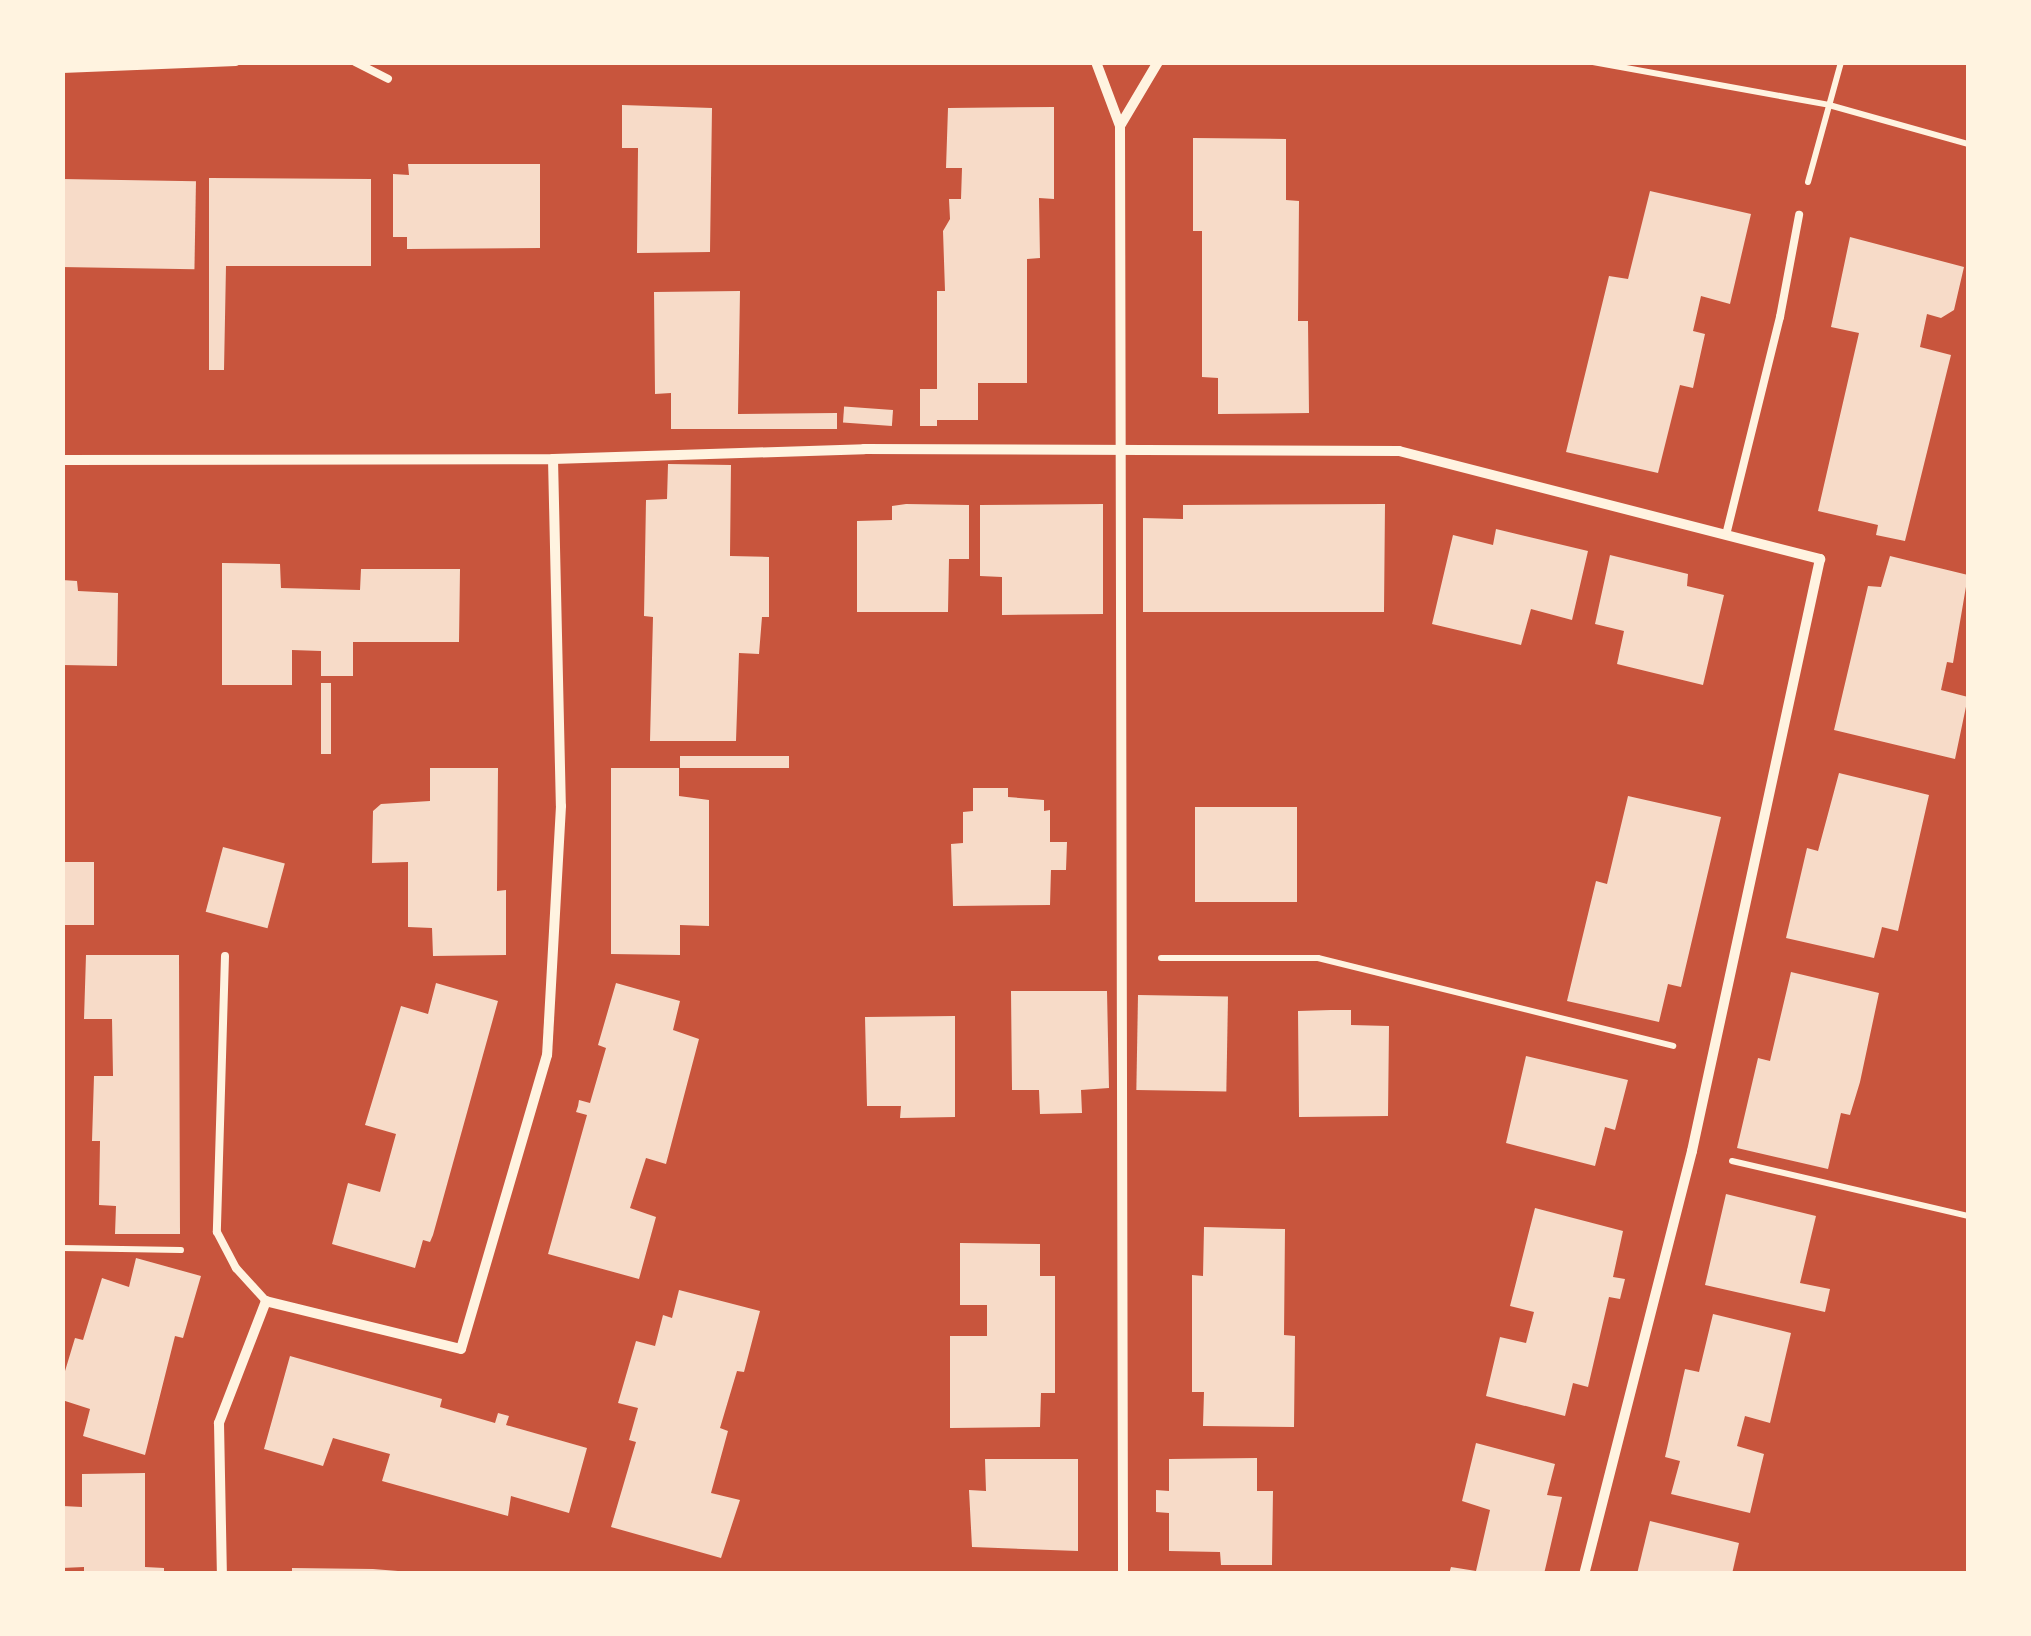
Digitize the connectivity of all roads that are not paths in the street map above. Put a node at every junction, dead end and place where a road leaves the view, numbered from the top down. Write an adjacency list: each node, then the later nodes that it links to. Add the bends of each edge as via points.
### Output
1 (236, 62): 5 (lane)
2 (356, 62): 6 (lane)
3 (1096, 62): 7 (street)
4 (1158, 62): 7 (street)
5 (62, 69)
6 (388, 79)
7 (1120, 126): 9 (street)
8 (1799, 215): 12 (lane)
9 (1121, 450): 10 (street); 12 (street, via 1399,451); 16 (street)
10 (553, 459): 11 (street); 14 (street, via 561,806 546,1055 461,1349)
11 (62, 460)
12 (1726, 534): 17 (street, via 1820,559 1692,1151)
13 (225, 956): 14 (lane, via 217,1232 236,1268)
14 (266, 1300): 15 (street, via 219,1424)
15 (222, 1574)
16 (1123, 1574)
17 (1584, 1574)

